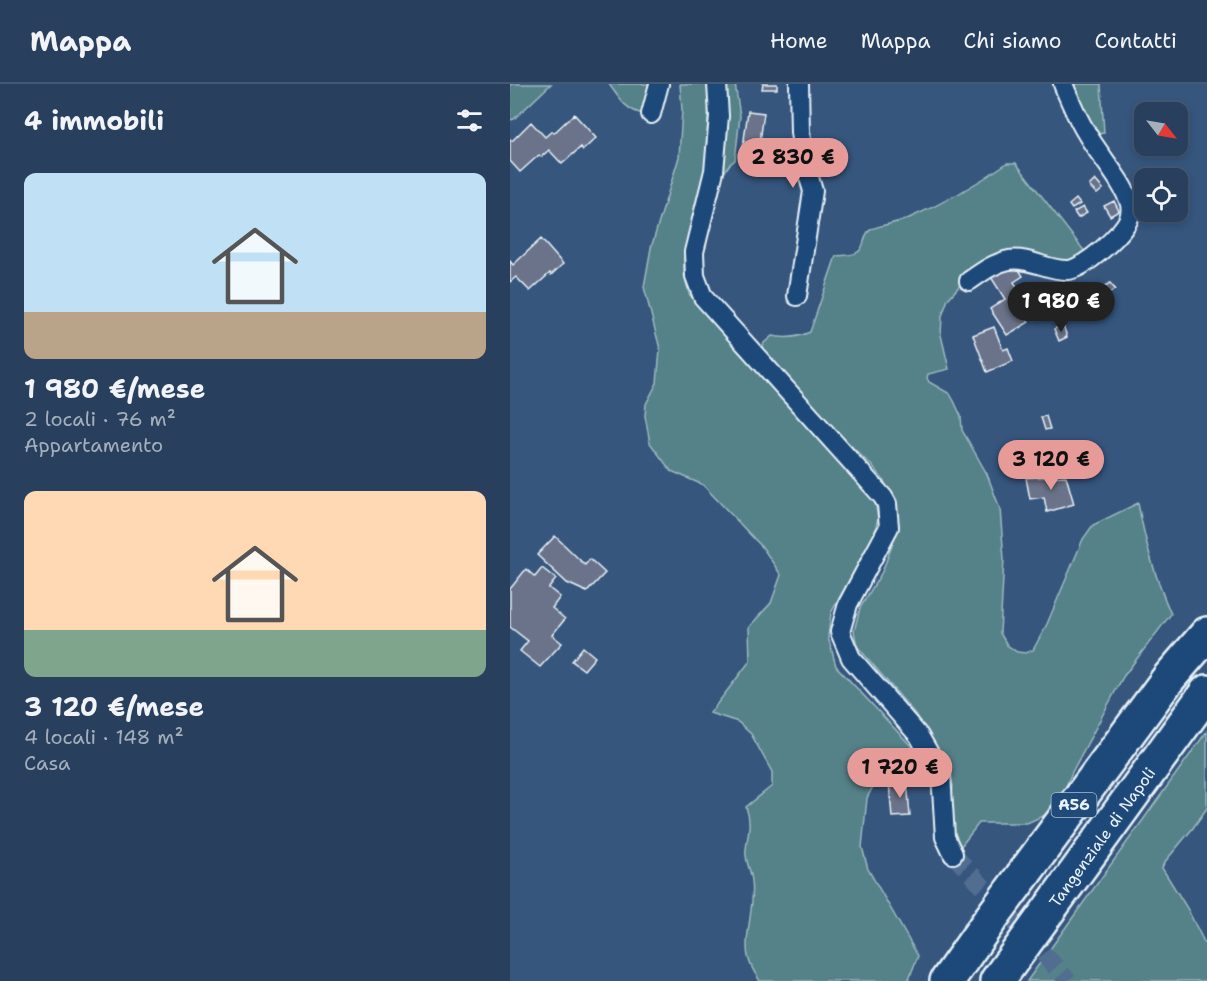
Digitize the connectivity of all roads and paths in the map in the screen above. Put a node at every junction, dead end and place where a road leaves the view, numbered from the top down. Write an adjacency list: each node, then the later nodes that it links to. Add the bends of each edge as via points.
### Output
1 (659, 84): 5 (street)
2 (717, 84): 10 (street, via 719,116 714,171 694,252 695,276 703,297 887,504 889,527 848,604 840,632 851,658 919,736 941,774 945,837)
3 (799, 84): 7 (street, via 800,132 813,191)
4 (1063, 84): 6 (street, via 1086,133 1129,201 1129,219 1088,262 1070,270 1010,260 990,266)
5 (651, 114)
6 (969, 281)
7 (797, 296)
8 (1207, 634): 11 (highway, A56, via 1168,679)
9 (1207, 692): 12 (highway, Tangenziale di Napoli / A56)
10 (953, 854)
11 (947, 981)
12 (997, 981)

